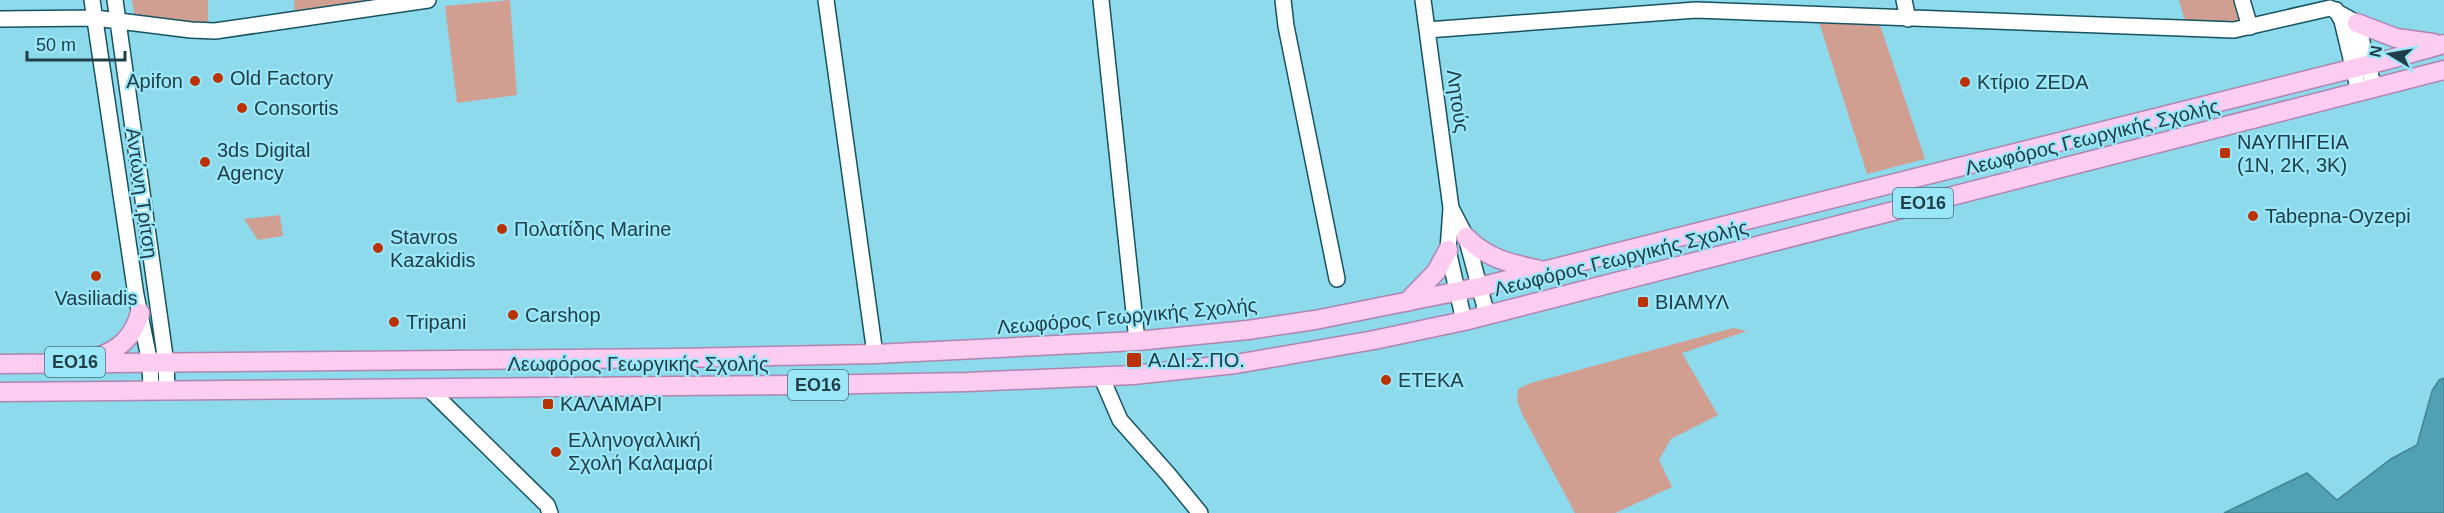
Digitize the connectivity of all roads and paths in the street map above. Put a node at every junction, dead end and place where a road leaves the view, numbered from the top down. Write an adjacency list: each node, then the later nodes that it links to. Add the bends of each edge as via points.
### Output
1 (92, 0): 12 (street, Αντώνη Τρίτση)
2 (115, 0): 14 (street, Αντώνη Τρίτση)
3 (428, 0): 10 (street)
4 (826, 0): 35 (street)
5 (1101, 0): 34 (street)
6 (1283, 0): 27 (street)
7 (1423, 0): 18 (street, Λητούς)
8 (1904, 0): 15 (street)
9 (2242, 0): 17 (street)
10 (335, 6): 14 (street, via 314,18 215,31)
11 (2336, 10): 16 (street); 17 (street, via 2323,9); 20 (street)
12 (95, 18): 13 (street); 14 (street); 31 (street, Αντώνη Τρίτση)
13 (0, 19)
14 (118, 19): 37 (street, Αντώνη Τρίτση)
15 (1908, 19): 17 (street, via 2222,30); 18 (street, via 1696,10)
16 (2357, 23): 19 (main road, via 2396,38); 20 (street)
17 (2250, 27)
18 (1427, 30): 23 (street, Λητούς)
19 (2444, 44): 20 (main road, Λεωφόρος Γεωργικής Σχολής / ΕΟ16)
20 (2361, 66): 22 (street); 26 (main road, Λεωφόρος Γεωργικής Σχολής / ΕΟ16)
21 (2444, 70): 22 (main road, Λεωφόρος Γεωργικής Σχολής / ΕΟ16)
22 (2367, 90): 32 (main road, Λεωφόρος Γεωργικής Σχολής / ΕΟ16)
23 (1451, 208): 24 (street, Λητούς); 25 (street, Λητούς)
24 (1466, 237): 26 (main road, via 1483,252 1502,261); 28 (street, Λητούς)
25 (1448, 250): 29 (street, Λητούς); 30 (main road, via 1436,272)
26 (1545, 271): 28 (main road, ΕΟ16)
27 (1337, 279)
28 (1479, 288): 29 (main road, ΕΟ16); 32 (street, Λητούς)
29 (1458, 292): 30 (main road, ΕΟ16); 33 (street, Λητούς)
30 (1406, 303): 34 (main road, Λεωφόρος Γεωργικής Σχολής / ΕΟ16, via 1248,330)
31 (140, 314): 36 (main road, via 123,344); 37 (street, Αντώνη Τρίτση)
32 (1487, 315): 33 (main road, ΕΟ16)
33 (1464, 321): 39 (main road, Λεωφόρος Γεωργικής Σχολής / ΕΟ16, via 1236,364)
34 (1137, 341): 35 (main road, Λεωφόρος Γεωργικής Σχολής / ΕΟ16)
35 (875, 354): 37 (main road, Λεωφόρος Γεωργικής Σχολής / ΕΟ16)
36 (84, 362): 37 (main road, Λεωφόρος Γεωργικής Σχολής / ΕΟ16); 38 (main road, Λεωφόρος Γεωργικής Σχολής / ΕΟ16)
37 (158, 363): 41 (street, Αντώνη Τρίτση)
38 (0, 364)
39 (1101, 376): 40 (main road, Λεωφόρος Γεωργικής Σχολής / ΕΟ16, via 814,385); 44 (street, via 1120,420)
40 (428, 388): 41 (main road, Λεωφόρος Γεωργικής Σχολής / ΕΟ16); 43 (street, via 547,505)
41 (159, 391): 42 (main road, ΕΟ16)
42 (0, 392)
43 (550, 513)
44 (1200, 513)

